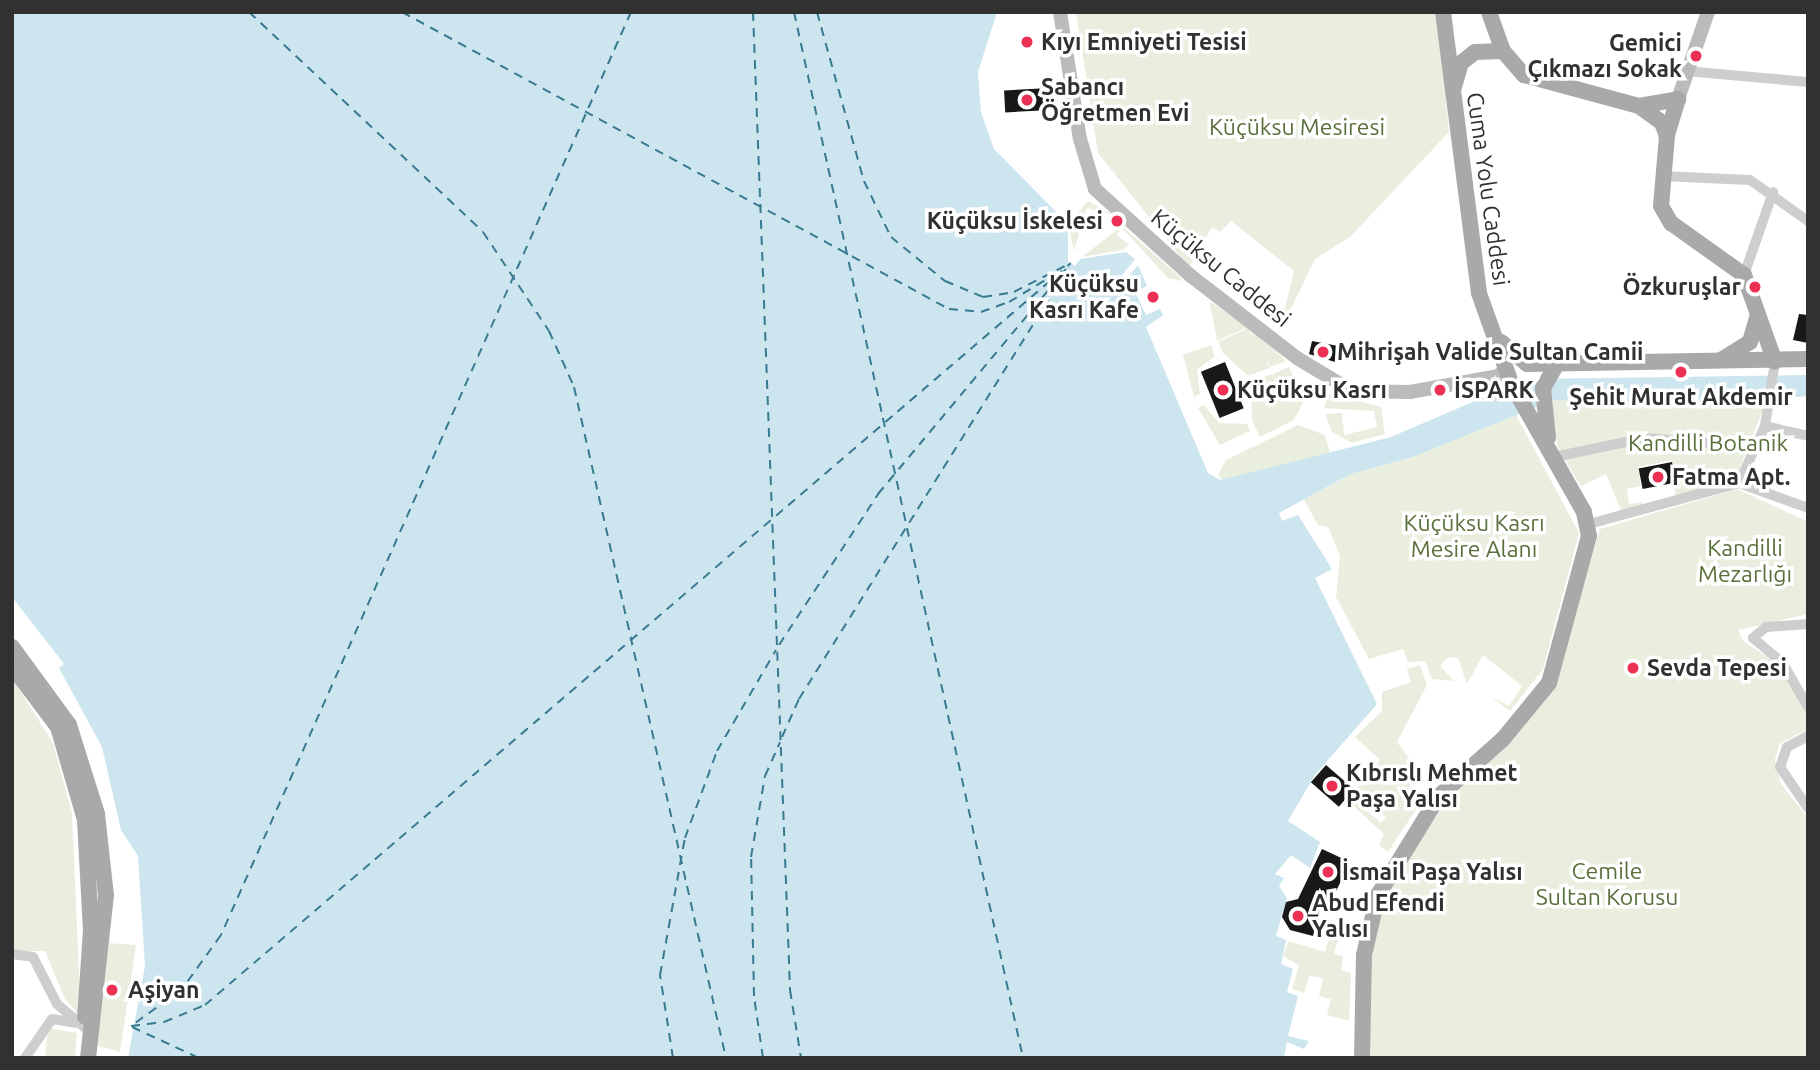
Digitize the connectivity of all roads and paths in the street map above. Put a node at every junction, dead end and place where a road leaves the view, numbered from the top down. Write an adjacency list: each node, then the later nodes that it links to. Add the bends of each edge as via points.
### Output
1 (1060, 12): 21 (street, Küçüksu Caddesi, via 1080,139 1095,189 1191,276 1297,358 1352,391 1385,395)
2 (1443, 12): 10 (main road, Cuma Yolu Caddesi)
3 (1489, 12): 5 (main road)
4 (1708, 12): 6 (street)
5 (1503, 51): 9 (main road, via 1537,83); 10 (main road, via 1486,49 1461,63)
6 (1686, 71): 7 (street); 8 (street)
7 (1808, 82)
8 (1678, 99): 9 (main road); 11 (main road)
9 (1639, 106): 11 (main road, via 1662,123)
10 (1451, 108): 21 (main road, Cuma Yolu Caddesi, via 1485,312)
11 (1667, 136): 12 (main road)
12 (1661, 176): 13 (street, via 1750,180); 15 (main road, via 1661,206 1671,223)
13 (1773, 192): 14 (street); 15 (street)
14 (1808, 221)
15 (1744, 275): 16 (main road)
16 (1758, 314): 18 (main road); 19 (main road, via 1750,342)
17 (1801, 359): 18 (main road)
18 (1774, 362): 19 (main road, Küçüksu Caddesi); 23 (street)
19 (1714, 363): 20 (main road, Küçüksu Caddesi)
20 (1557, 364): 21 (main road, Küçüksu Caddesi); 22 (main road, via 1546,380)
21 (1508, 372): 22 (main road, Cuma Yolu Caddesi)
22 (1536, 414): 26 (main road)
23 (1765, 426): 24 (street); 27 (street)
24 (1808, 436)
25 (1743, 446): 26 (street, via 1644,438)
26 (1552, 454): 31 (main road)
27 (1739, 483): 28 (street); 31 (street)
28 (1792, 506): 29 (street); 30 (street)
29 (1808, 508)
30 (1808, 514)
31 (1589, 524): 42 (main road, via 1549,683 1503,739 1432,806 1378,895 1364,955)
32 (1808, 624): 35 (street, via 1766,627 1754,638 1782,662)
33 (12, 647): 39 (main road, via 69,725 97,814 106,895)
34 (12, 666): 39 (main road, via 58,727 85,820)
35 (1808, 706)
36 (1808, 736): 37 (street, via 1787,747 1780,767)
37 (1808, 808)
38 (12, 954): 39 (street, via 33,957 57,1004)
39 (83, 1028): 40 (street, via 52,1018); 41 (main road)
40 (25, 1058)
41 (88, 1058)
42 (1362, 1058)

